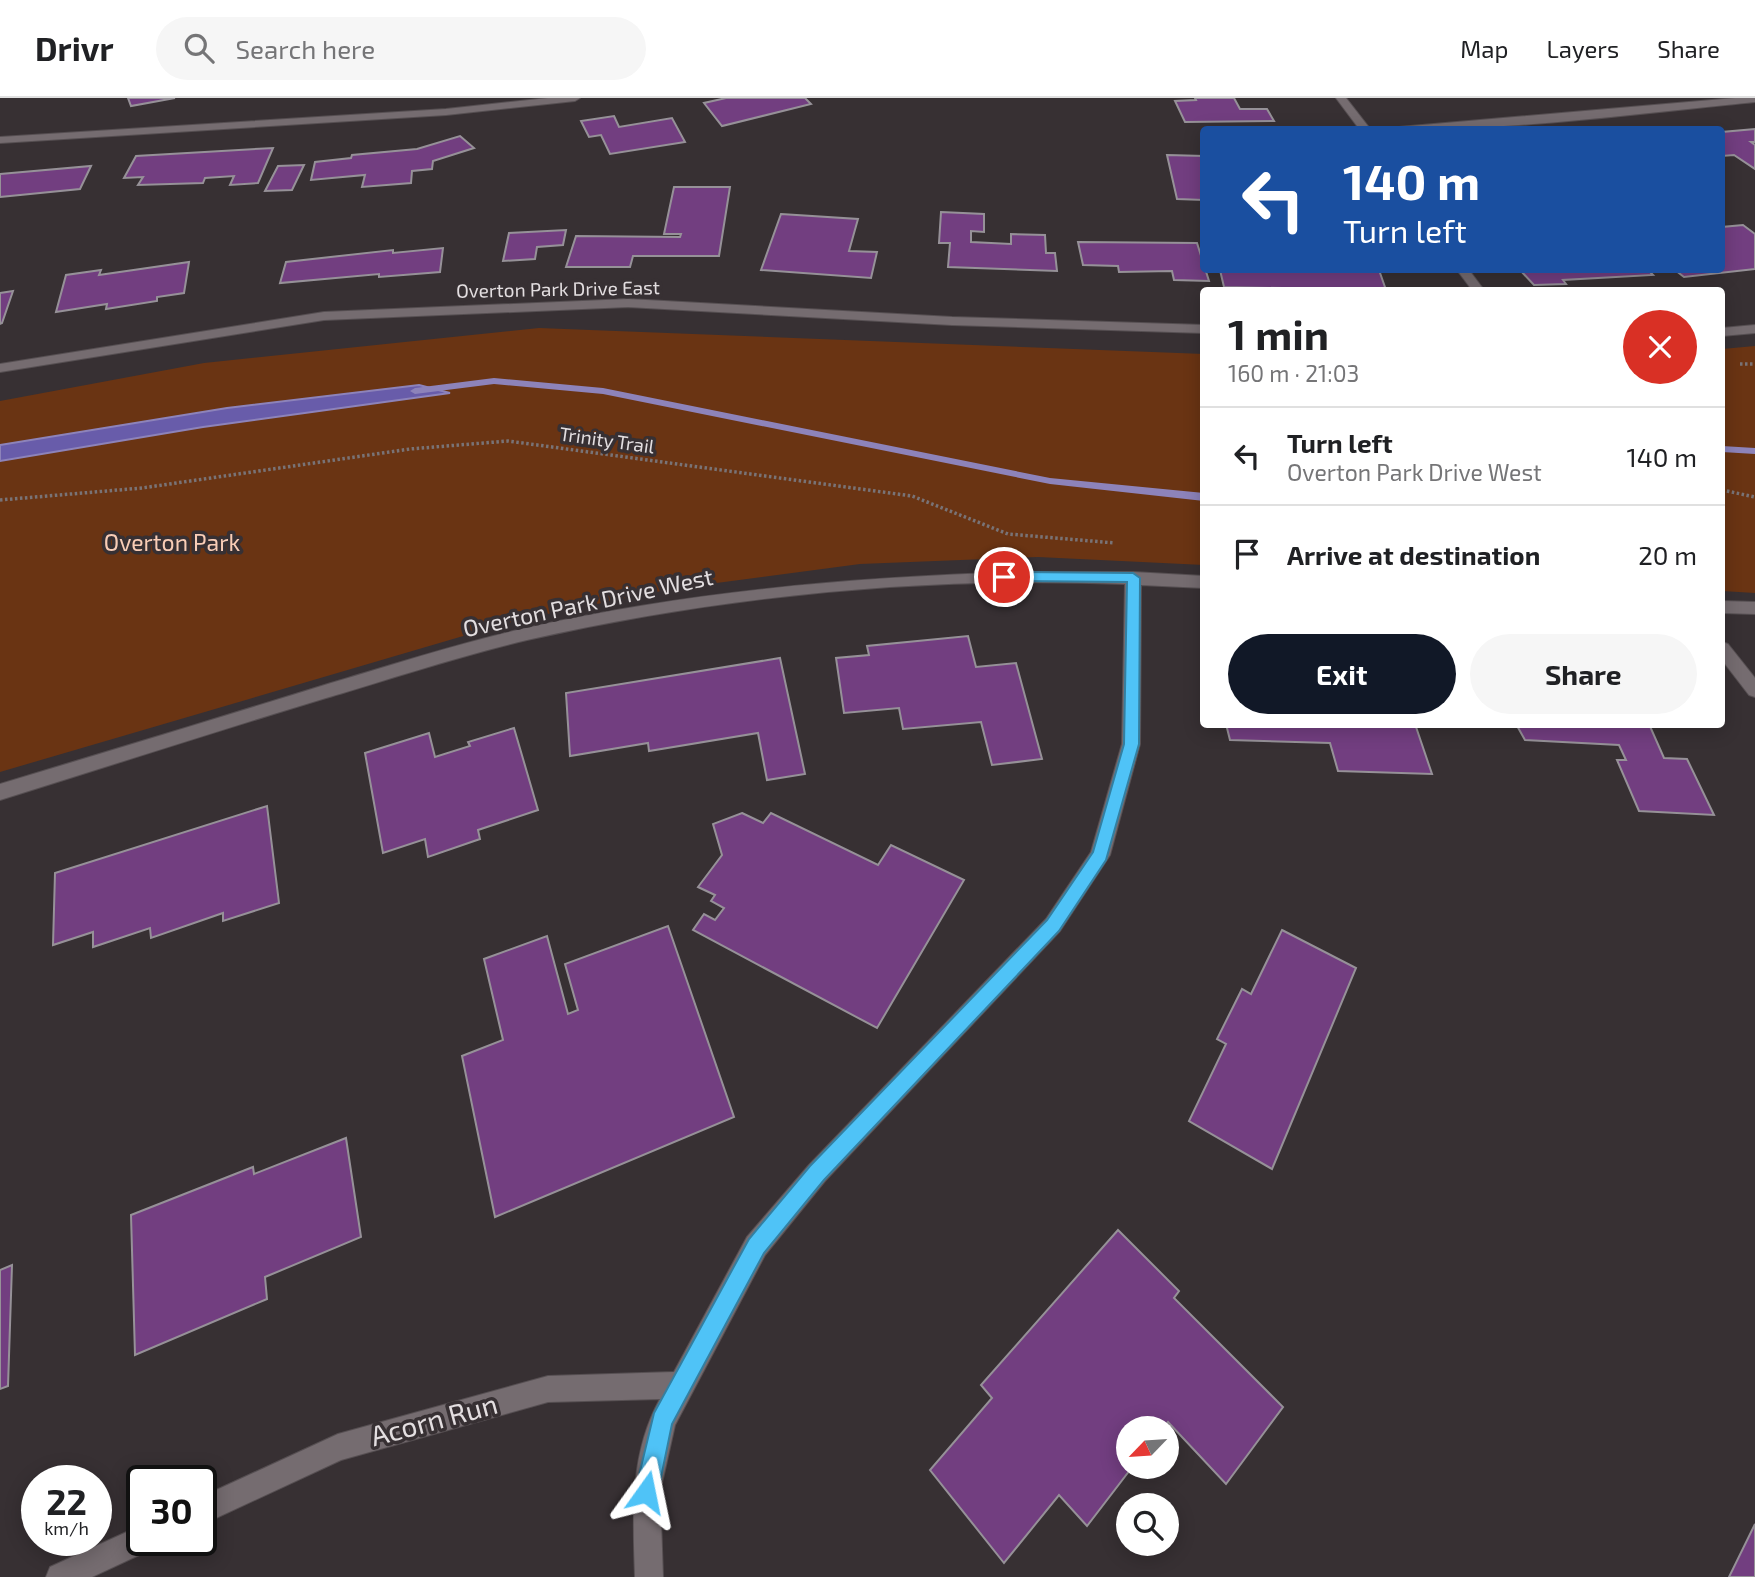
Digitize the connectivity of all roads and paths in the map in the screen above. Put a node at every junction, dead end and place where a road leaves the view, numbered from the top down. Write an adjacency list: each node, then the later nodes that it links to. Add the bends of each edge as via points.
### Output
1 (575, 98): 6 (street, via 446,113)
2 (1341, 98): 4 (street)
3 (1755, 99): 5 (street)
4 (1363, 126)
5 (1460, 126)
6 (0, 140)
7 (1200, 328): 10 (street, Overton Park Drive East, via 952,321 628,303 324,316)
8 (1755, 329): 9 (street)
9 (1725, 332)
10 (0, 368)
11 (1725, 491): 12 (path)
12 (1755, 497)
13 (0, 500): 14 (path, Trinity Trail, via 142,488 411,449 508,441 912,496 1008,534)
14 (1126, 544)
15 (1133, 578): 16 (street, Overton Park Drive West); 21 (street, Overton Park Drive West, via 908,579 738,597 627,615 527,635 411,666); 22 (street, via 1131,744 1100,855 1053,925 817,1173 757,1246)
16 (1200, 582)
17 (1725, 607): 18 (street)
18 (1755, 608)
19 (1725, 652): 20 (street)
20 (1755, 690)
21 (0, 792)
22 (680, 1385): 23 (street, Acorn Run, via 548,1389 338,1447); 26 (street, via 662,1421 646,1492)
23 (217, 1504)
24 (126, 1546): 25 (street)
25 (60, 1577)
26 (649, 1577)

